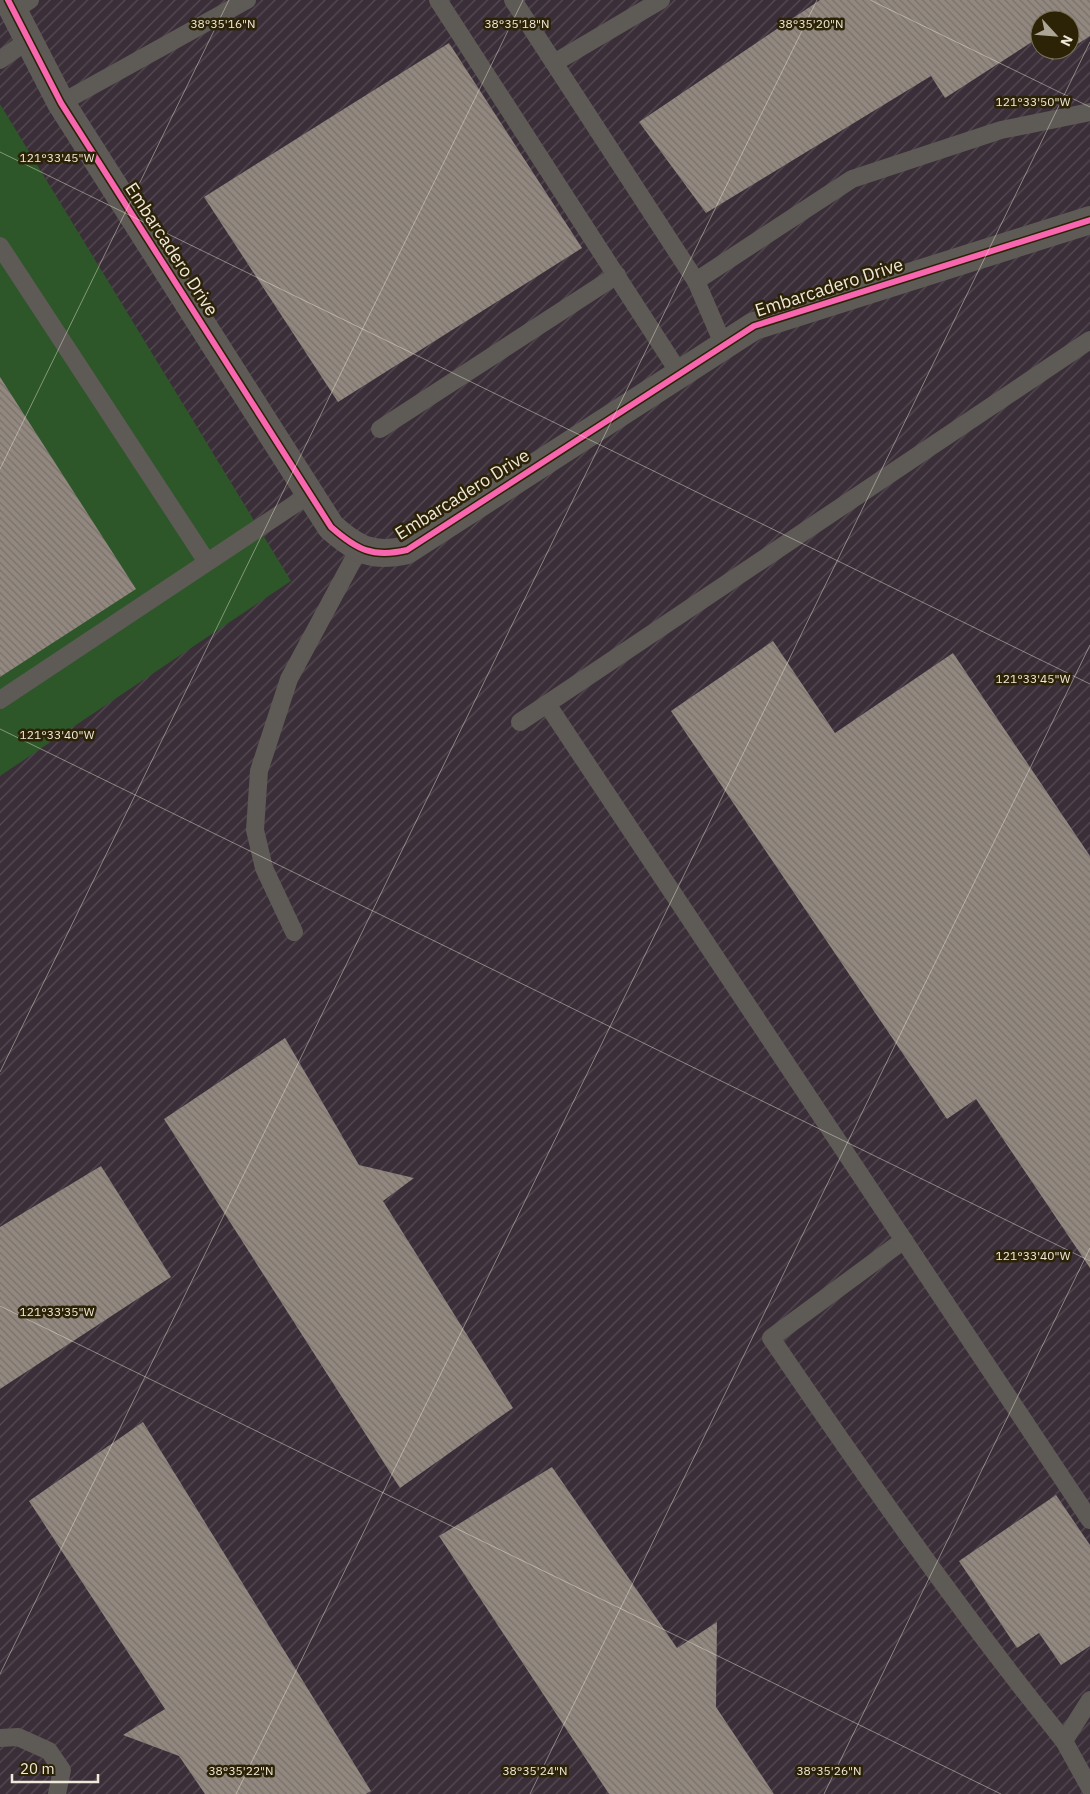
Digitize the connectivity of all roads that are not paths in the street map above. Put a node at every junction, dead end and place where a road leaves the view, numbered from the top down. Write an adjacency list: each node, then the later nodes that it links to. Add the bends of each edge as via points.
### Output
1 (247, 0): 9 (lane)
2 (438, 0): 13 (lane)
3 (513, 0): 8 (lane)
4 (661, 0): 8 (lane)
5 (17, 4): 6 (street, Embarcadero Drive)
6 (27, 41): 7 (lane); 9 (street, Embarcadero Drive)
7 (0, 60)
8 (554, 63): 14 (lane)
9 (61, 103): 19 (street, Embarcadero Drive)
10 (1090, 112): 14 (lane, via 1001,130 852,179)
11 (1090, 220): 16 (street, Embarcadero Drive, via 754,326)
12 (0, 246): 21 (lane)
13 (616, 275): 17 (lane); 18 (lane)
14 (696, 281): 16 (lane)
15 (1090, 340): 23 (lane)
16 (724, 346): 17 (street, Embarcadero Drive)
17 (680, 374): 20 (street, Embarcadero Drive, via 407,550 392,554)
18 (380, 429)
19 (310, 494): 20 (street, Embarcadero Drive, via 332,527); 21 (lane)
20 (359, 549): 25 (lane, via 289,680 260,770 255,830 264,868)
21 (207, 562): 22 (lane)
22 (0, 700)
23 (547, 704): 24 (lane); 26 (lane)
24 (520, 722)
25 (294, 932)
26 (904, 1240): 27 (lane); 30 (lane, via 771,1338 881,1498 1001,1663)
27 (1090, 1520)
28 (1090, 1700): 30 (lane)
29 (0, 1738): 32 (lane, via 18,1738 49,1751 62,1770)
30 (1064, 1741): 31 (lane)
31 (1090, 1788)
32 (58, 1794)

